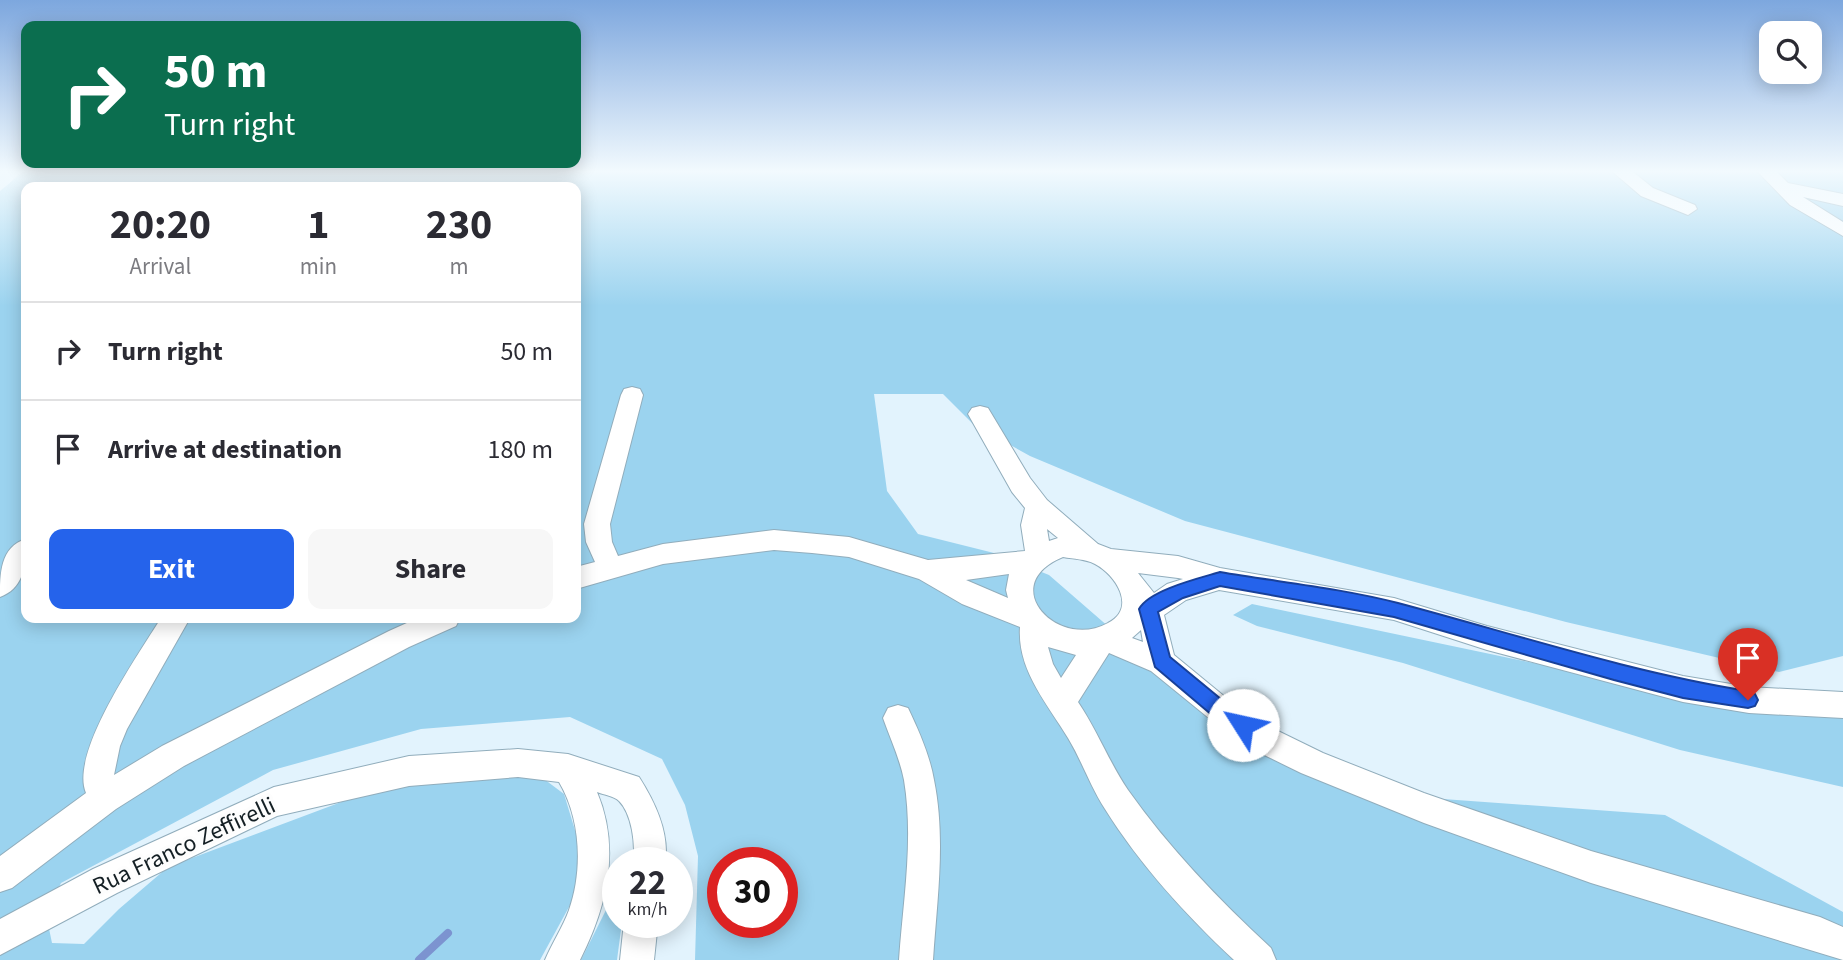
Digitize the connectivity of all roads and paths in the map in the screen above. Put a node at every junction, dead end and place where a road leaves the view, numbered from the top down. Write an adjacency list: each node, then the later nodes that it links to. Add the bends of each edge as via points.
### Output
1 (1822, 217): 2 (street)
2 (1843, 230)
3 (632, 395): 9 (street, via 597,524 599,542)
4 (980, 414): 5 (street)
5 (1038, 508): 7 (street, via 1034,516); 8 (street)
6 (21, 556): 13 (street)
7 (1035, 558): 8 (street, via 1062,547); 10 (street); 15 (street, via 1024,569 1018,587)
8 (1109, 562): 12 (street, via 1178,567); 14 (street); 19 (street, via 1135,598 1130,619)
9 (611, 568): 10 (street, via 663,554 774,540 849,547); 11 (street)
10 (927, 571): 15 (street)
11 (581, 577)
12 (1220, 579): 14 (street, via 1177,592); 22 (street, via 1394,610 1683,689 1748,700)
13 (0, 586)
14 (1148, 609): 19 (street); 20 (street)
15 (1032, 622): 19 (street, via 1066,640); 21 (street, via 1033,653)
16 (173, 623): 25 (street, via 105,744 98,769 98,787)
17 (420, 623): 18 (street)
18 (393, 628): 25 (street)
19 (1110, 635): 20 (street); 21 (street)
20 (1161, 662): 30 (street, via 1220,710 1312,763 1591,867)
21 (1062, 701): 34 (street, via 1115,798 1159,856)
22 (1843, 705)
23 (898, 718): 33 (street, via 919,779 923,815 925,864)
24 (568, 768): 26 (street, Rua Franco Zeffirelli, via 628,788 642,810); 28 (street, Rua Franco Zeffirelli, via 518,763 409,771 274,802 105,881); 31 (street, via 579,783 595,856 587,907)
25 (105, 798): 27 (street)
26 (650, 847)
27 (0, 876)
28 (0, 938)
29 (639, 938): 32 (street)
30 (1835, 939)
31 (562, 960)
32 (637, 960)
33 (916, 960)
34 (1259, 960)

